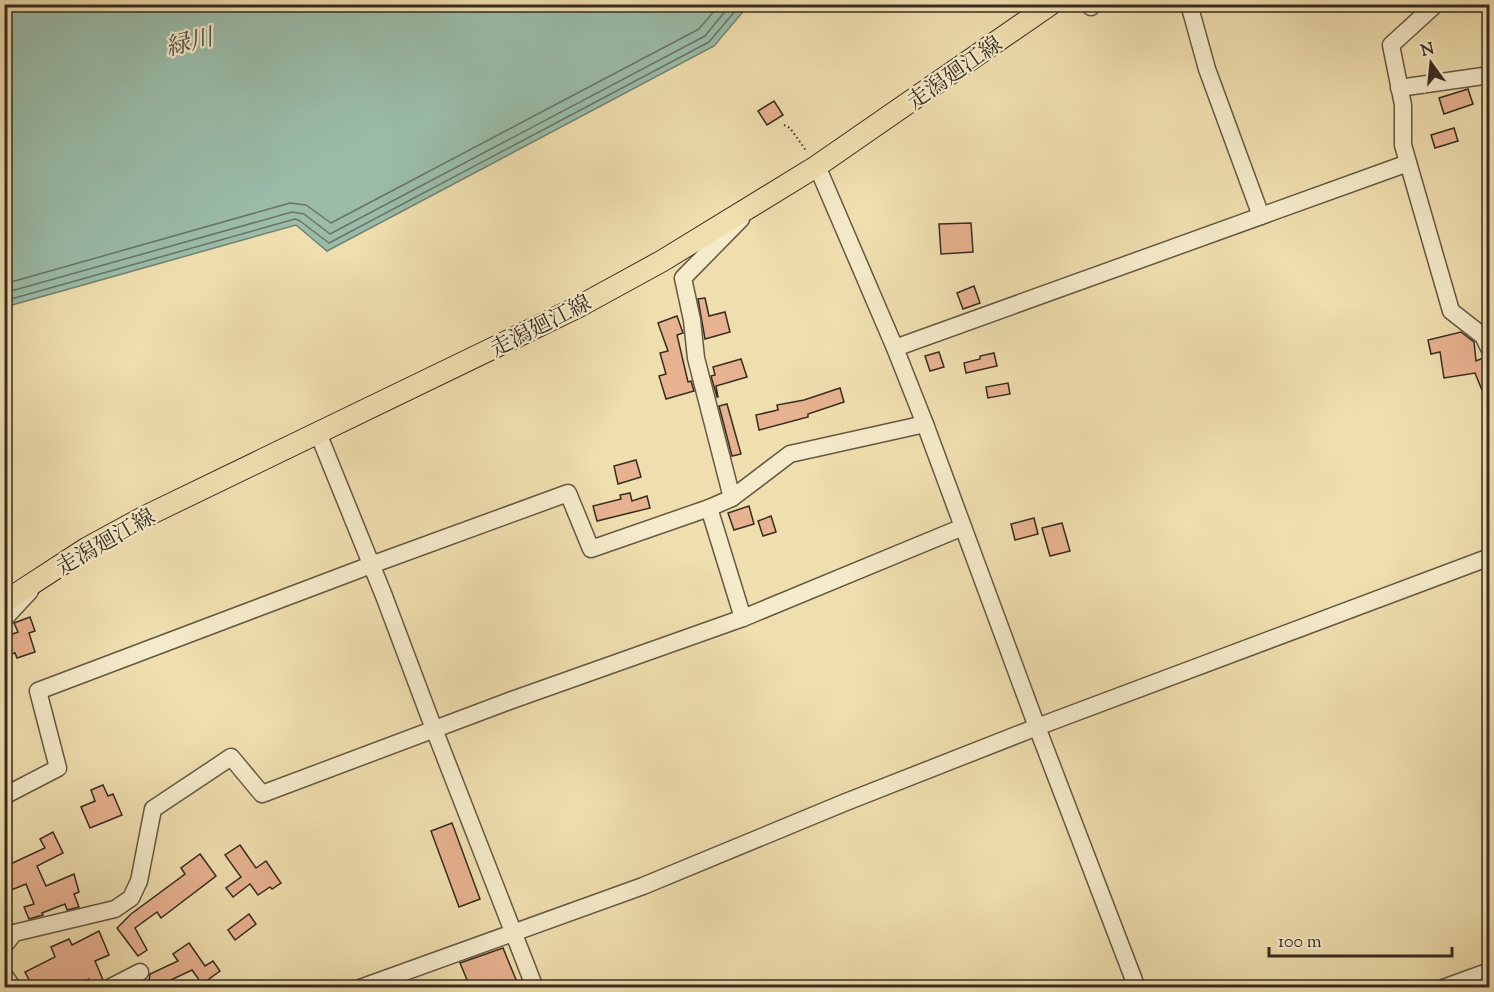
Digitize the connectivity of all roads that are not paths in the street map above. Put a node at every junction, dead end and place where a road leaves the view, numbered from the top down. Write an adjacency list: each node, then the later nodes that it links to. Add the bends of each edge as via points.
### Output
1 (1051, 4): 7 (main road, 走潟廻江線)
2 (1189, 4): 9 (street, via 1207,69)
3 (1436, 4): 5 (street, via 1391,45)
4 (1490, 75): 5 (street)
5 (1399, 88): 6 (street)
6 (1408, 163): 9 (street); 10 (street, via 1451,311)
7 (817, 166): 8 (main road, 走潟廻江線); 11 (street)
8 (752, 207): 13 (main road, 走潟廻江線, via 578,307); 14 (street, via 683,278 696,358)
9 (1261, 216): 11 (street)
10 (1488, 340)
11 (895, 348): 12 (street)
12 (925, 424): 14 (street, via 790,454); 16 (street)
13 (318, 433): 18 (street); 19 (main road, 走潟廻江線, via 144,517)
14 (732, 498): 15 (street)
15 (709, 508): 18 (street, via 591,549 568,493); 21 (street)
16 (963, 527): 21 (street); 23 (street)
17 (1490, 557): 23 (street)
18 (371, 565): 24 (street); 25 (street, via 38,691 58,768)
19 (43, 577): 20 (main road, 走潟廻江線); 22 (street)
20 (4, 602)
21 (744, 618): 24 (street)
22 (4, 619)
23 (1037, 727): 26 (street, via 642,886); 35 (street)
24 (434, 729): 26 (street); 27 (street, via 262,794 231,757 153,809 140,881 131,898 115,909 14,933)
25 (4, 796)
26 (514, 933): 33 (street); 34 (street)
27 (4, 946)
28 (1490, 971): 36 (street)
29 (140, 972): 32 (street)
30 (4, 975): 31 (street)
31 (13, 987)
32 (109, 987)
33 (360, 987)
34 (535, 987)
35 (1137, 987)
36 (1443, 987)

